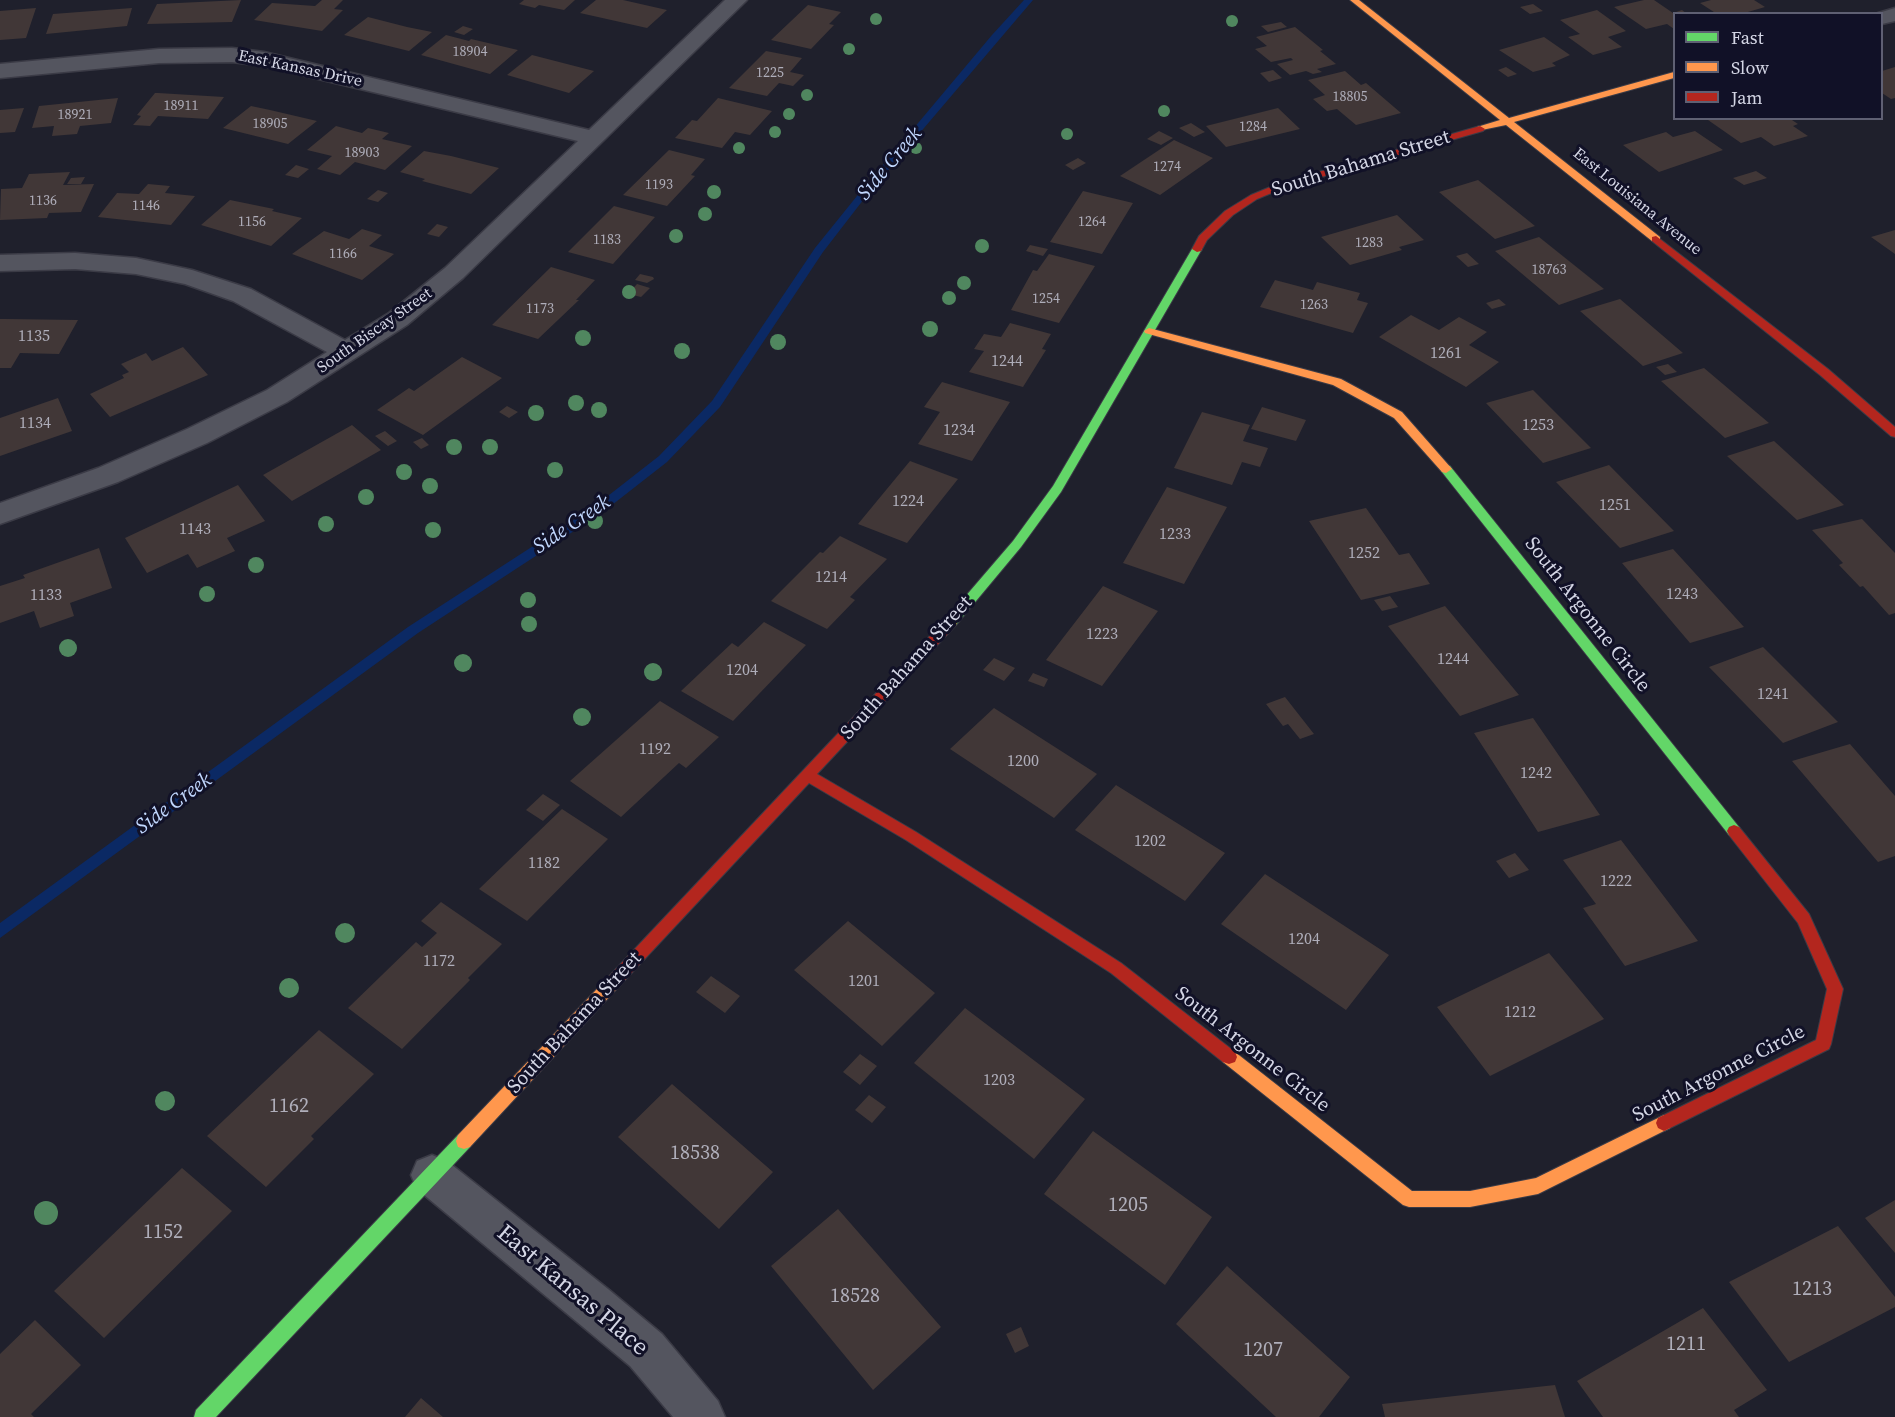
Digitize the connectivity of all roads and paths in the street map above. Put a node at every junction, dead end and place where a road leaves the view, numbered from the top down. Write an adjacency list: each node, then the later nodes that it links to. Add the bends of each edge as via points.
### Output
1 (737, 0): 6 (street, South Biscay Street)
2 (1354, 0): 5 (street, East Louisiana Avenue)
3 (0, 70): 6 (street, East Kansas Drive, via 159,56 232,55 264,59)
4 (1673, 75): 5 (street, South Bahama Street)
5 (1509, 121): 8 (street, South Bahama Street, via 1282,185 1254,197 1229,213 1203,238); 10 (street, East Louisiana Avenue)
6 (595, 138): 9 (street, South Biscay Street, via 454,273)
7 (0, 263): 9 (street, via 75,261 136,266 192,278 252,300)
8 (1149, 331): 12 (street, South Bahama Street, via 1057,489 1017,544 928,649); 12 (street, South Argonne Circle, via 1337,382 1398,415 1426,442 1804,919 1835,989 1823,1044 1538,1186 1470,1199 1409,1199 1116,968 911,836)
9 (348, 353): 11 (street, South Biscay Street, via 277,396 197,436 108,475)
10 (1895, 433)
11 (0, 514)
12 (808, 775): 13 (street, South Bahama Street)
13 (432, 1175): 14 (street, South Bahama Street); 15 (street, East Kansas Place, via 646,1350)
14 (203, 1417)
15 (702, 1417)

